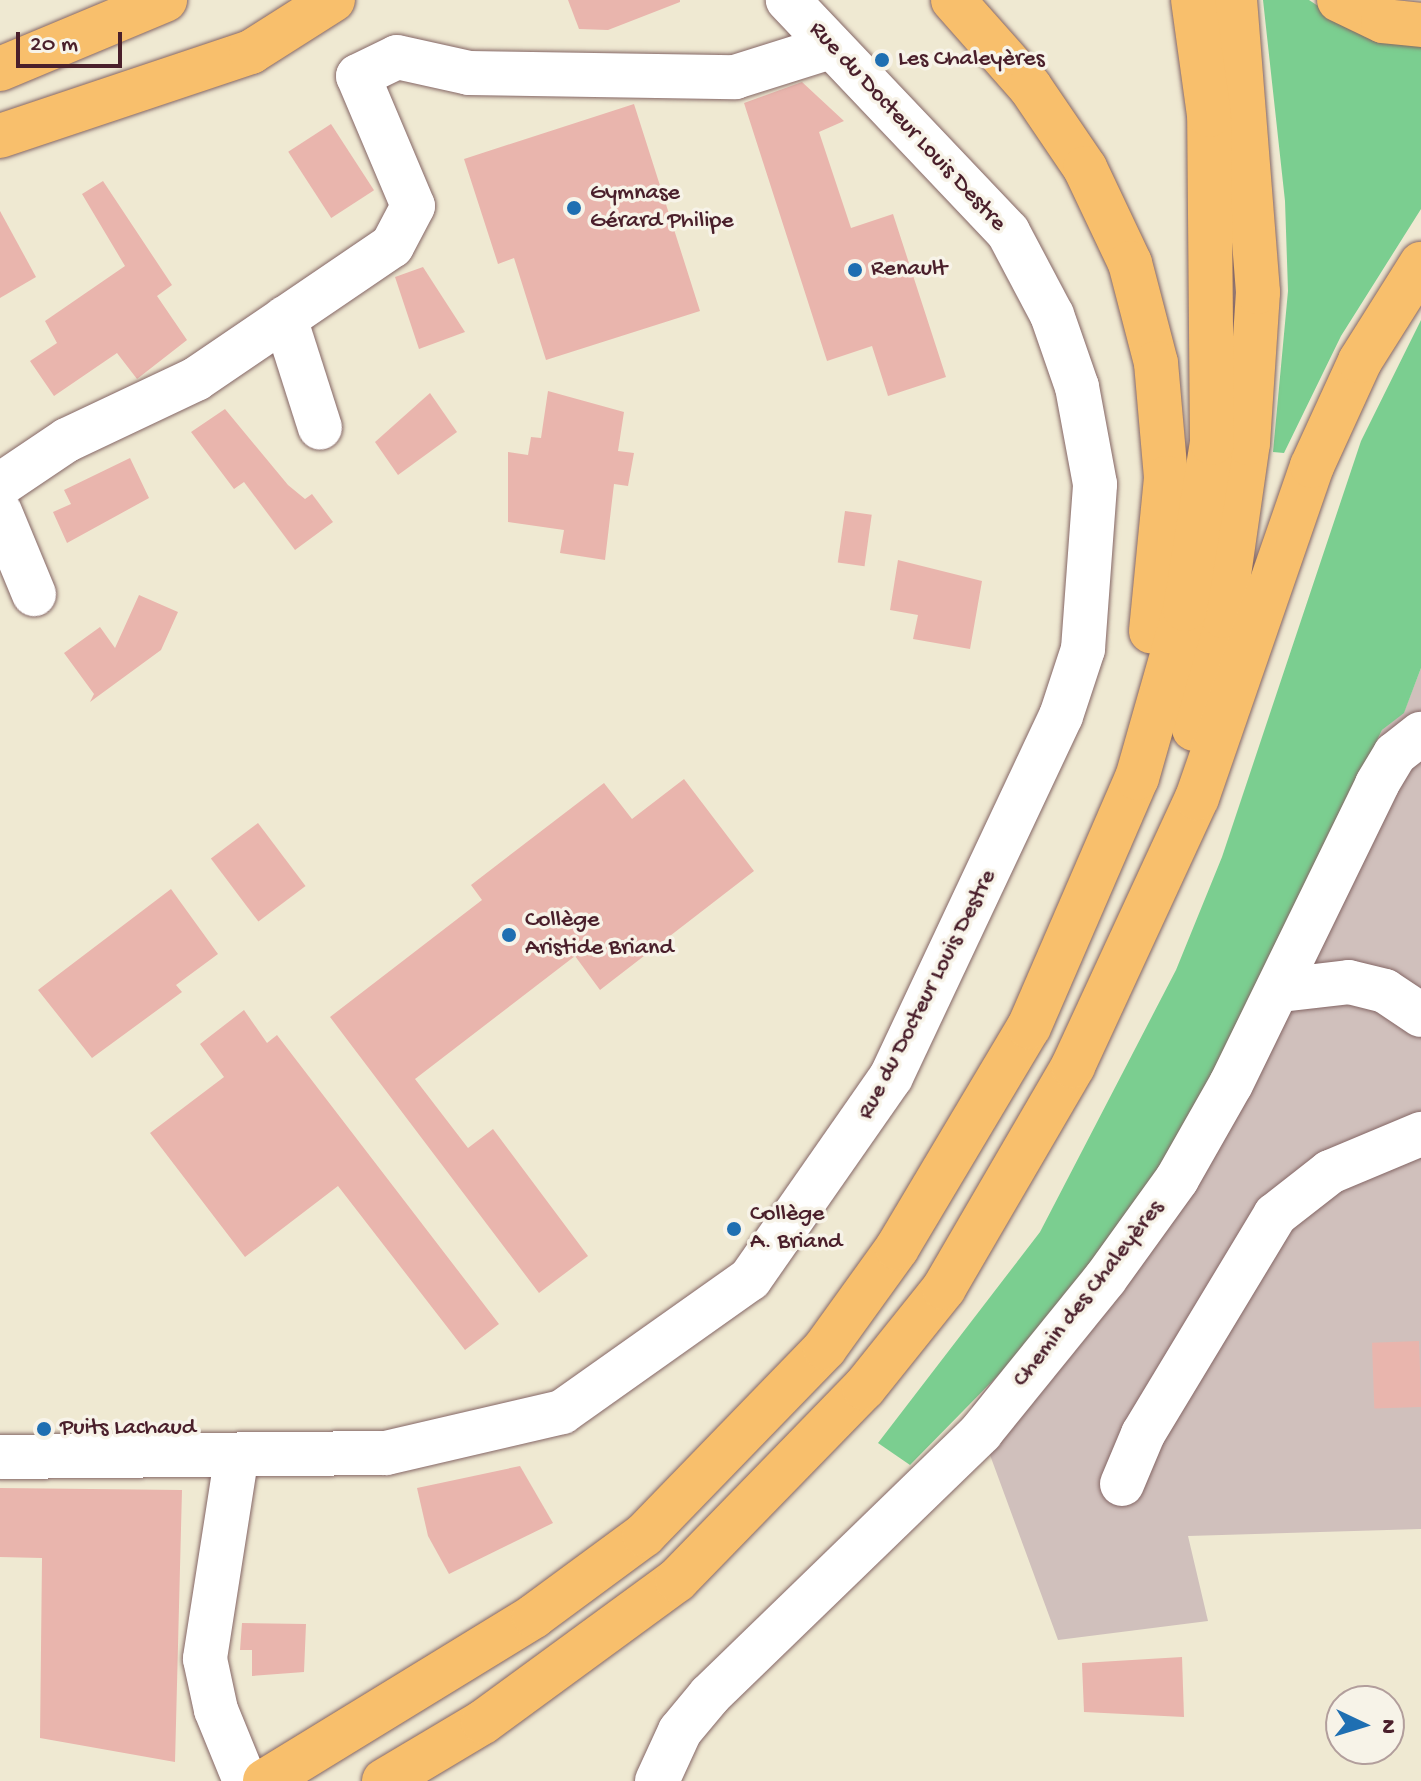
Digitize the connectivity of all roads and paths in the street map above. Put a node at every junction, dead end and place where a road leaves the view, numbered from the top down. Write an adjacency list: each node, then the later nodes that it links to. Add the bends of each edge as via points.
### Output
1 (165, 0): 10 (highway)
2 (333, 0): 11 (highway, via 251,52)
3 (788, 0): 9 (street, Rue du Docteur Louis Destre)
4 (953, 0): 19 (highway, via 1030,87 1085,168 1130,263 1156,363 1166,478 1159,593)
5 (1193, 0): 19 (highway, via 1209,115 1212,443 1185,609 1137,778)
6 (1235, 0): 20 (highway, via 1258,292 1248,443 1223,616)
7 (1339, 0): 8 (highway, via 1383,21)
8 (1421, 25)
9 (830, 47): 13 (street, via 735,77 469,73 397,57 358,76 413,206 392,246); 25 (street, Rue du Docteur Louis Destre, via 1008,232 1052,315 1077,387 1095,484 1094,571 1083,649 1061,716 891,1077 750,1279 562,1412 386,1453)
10 (0, 69)
11 (0, 136)
12 (1421, 264): 20 (highway, via 1360,361 1312,466 1197,798)
13 (285, 318): 14 (street); 15 (street, via 196,379 67,440)
14 (320, 428)
15 (0, 485)
16 (0, 512): 17 (street)
17 (34, 594)
18 (1421, 734): 21 (street, Chemin des Chaleyères, via 1395,754 1377,784)
19 (1093, 890): 27 (highway, via 966,1139 825,1348 644,1535 534,1616)
20 (1140, 912): 29 (highway, via 1018,1172 944,1288 864,1388 677,1580 495,1714)
21 (1281, 990): 22 (street, via 1349,982 1385,991); 30 (street, Chemin des Chaleyères, via 1177,1179 1105,1279 981,1432 710,1695 680,1731)
22 (1421, 1015)
23 (1421, 1134): 26 (street, via 1330,1172 1275,1215 1143,1434)
24 (0, 1457): 25 (street, Rue du Docteur Louis Destre)
25 (236, 1460): 28 (street, via 205,1659 216,1710)
26 (1122, 1484)
27 (282, 1774)
28 (245, 1781)
29 (384, 1781)
30 (657, 1781)

